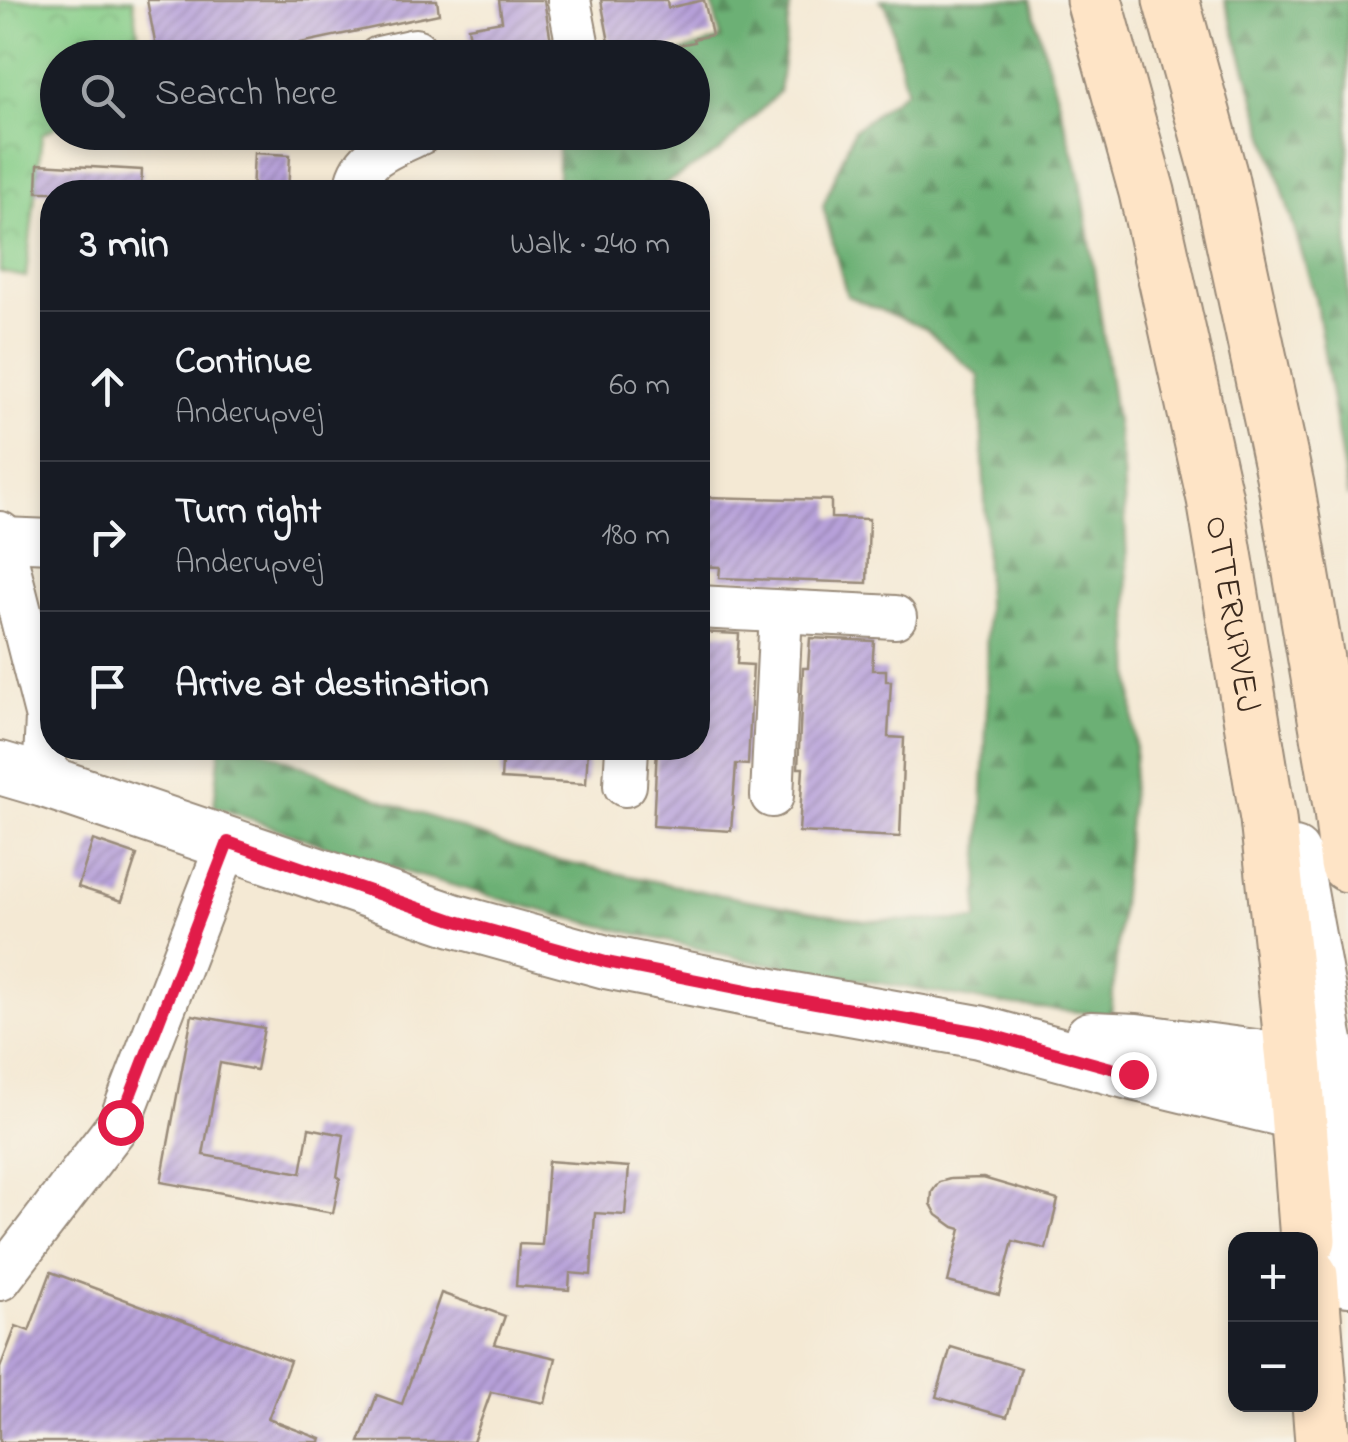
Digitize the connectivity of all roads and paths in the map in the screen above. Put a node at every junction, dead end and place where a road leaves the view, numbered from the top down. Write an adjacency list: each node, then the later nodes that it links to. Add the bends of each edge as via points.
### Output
1 (569, 0): 4 (street)
2 (1094, 0): 18 (main road, OTTERUPVEJ, via 1147,192 1214,499 1268,820)
3 (1172, 0): 17 (main road, OTTERUPVEJ, via 1220,177 1286,485)
4 (577, 40)
5 (386, 150): 6 (street, via 370,158)
6 (357, 180)
7 (1, 536): 8 (street); 12 (street)
8 (40, 540)
9 (710, 608): 10 (street)
10 (781, 612): 11 (street); 15 (street)
11 (895, 617)
12 (40, 690)
13 (40, 734): 14 (street)
14 (22, 774): 16 (street)
15 (772, 796)
16 (228, 842): 18 (street, via 453,920 606,962 980,1032 1136,1040); 20 (street, via 120,1122)
17 (1348, 864)
18 (1329, 1092): 19 (main road, OTTERUPVEJ); 21 (street)
19 (1309, 1232)
20 (0, 1278)
21 (1348, 1280)
22 (1313, 1322): 23 (main road)
23 (1322, 1442)

